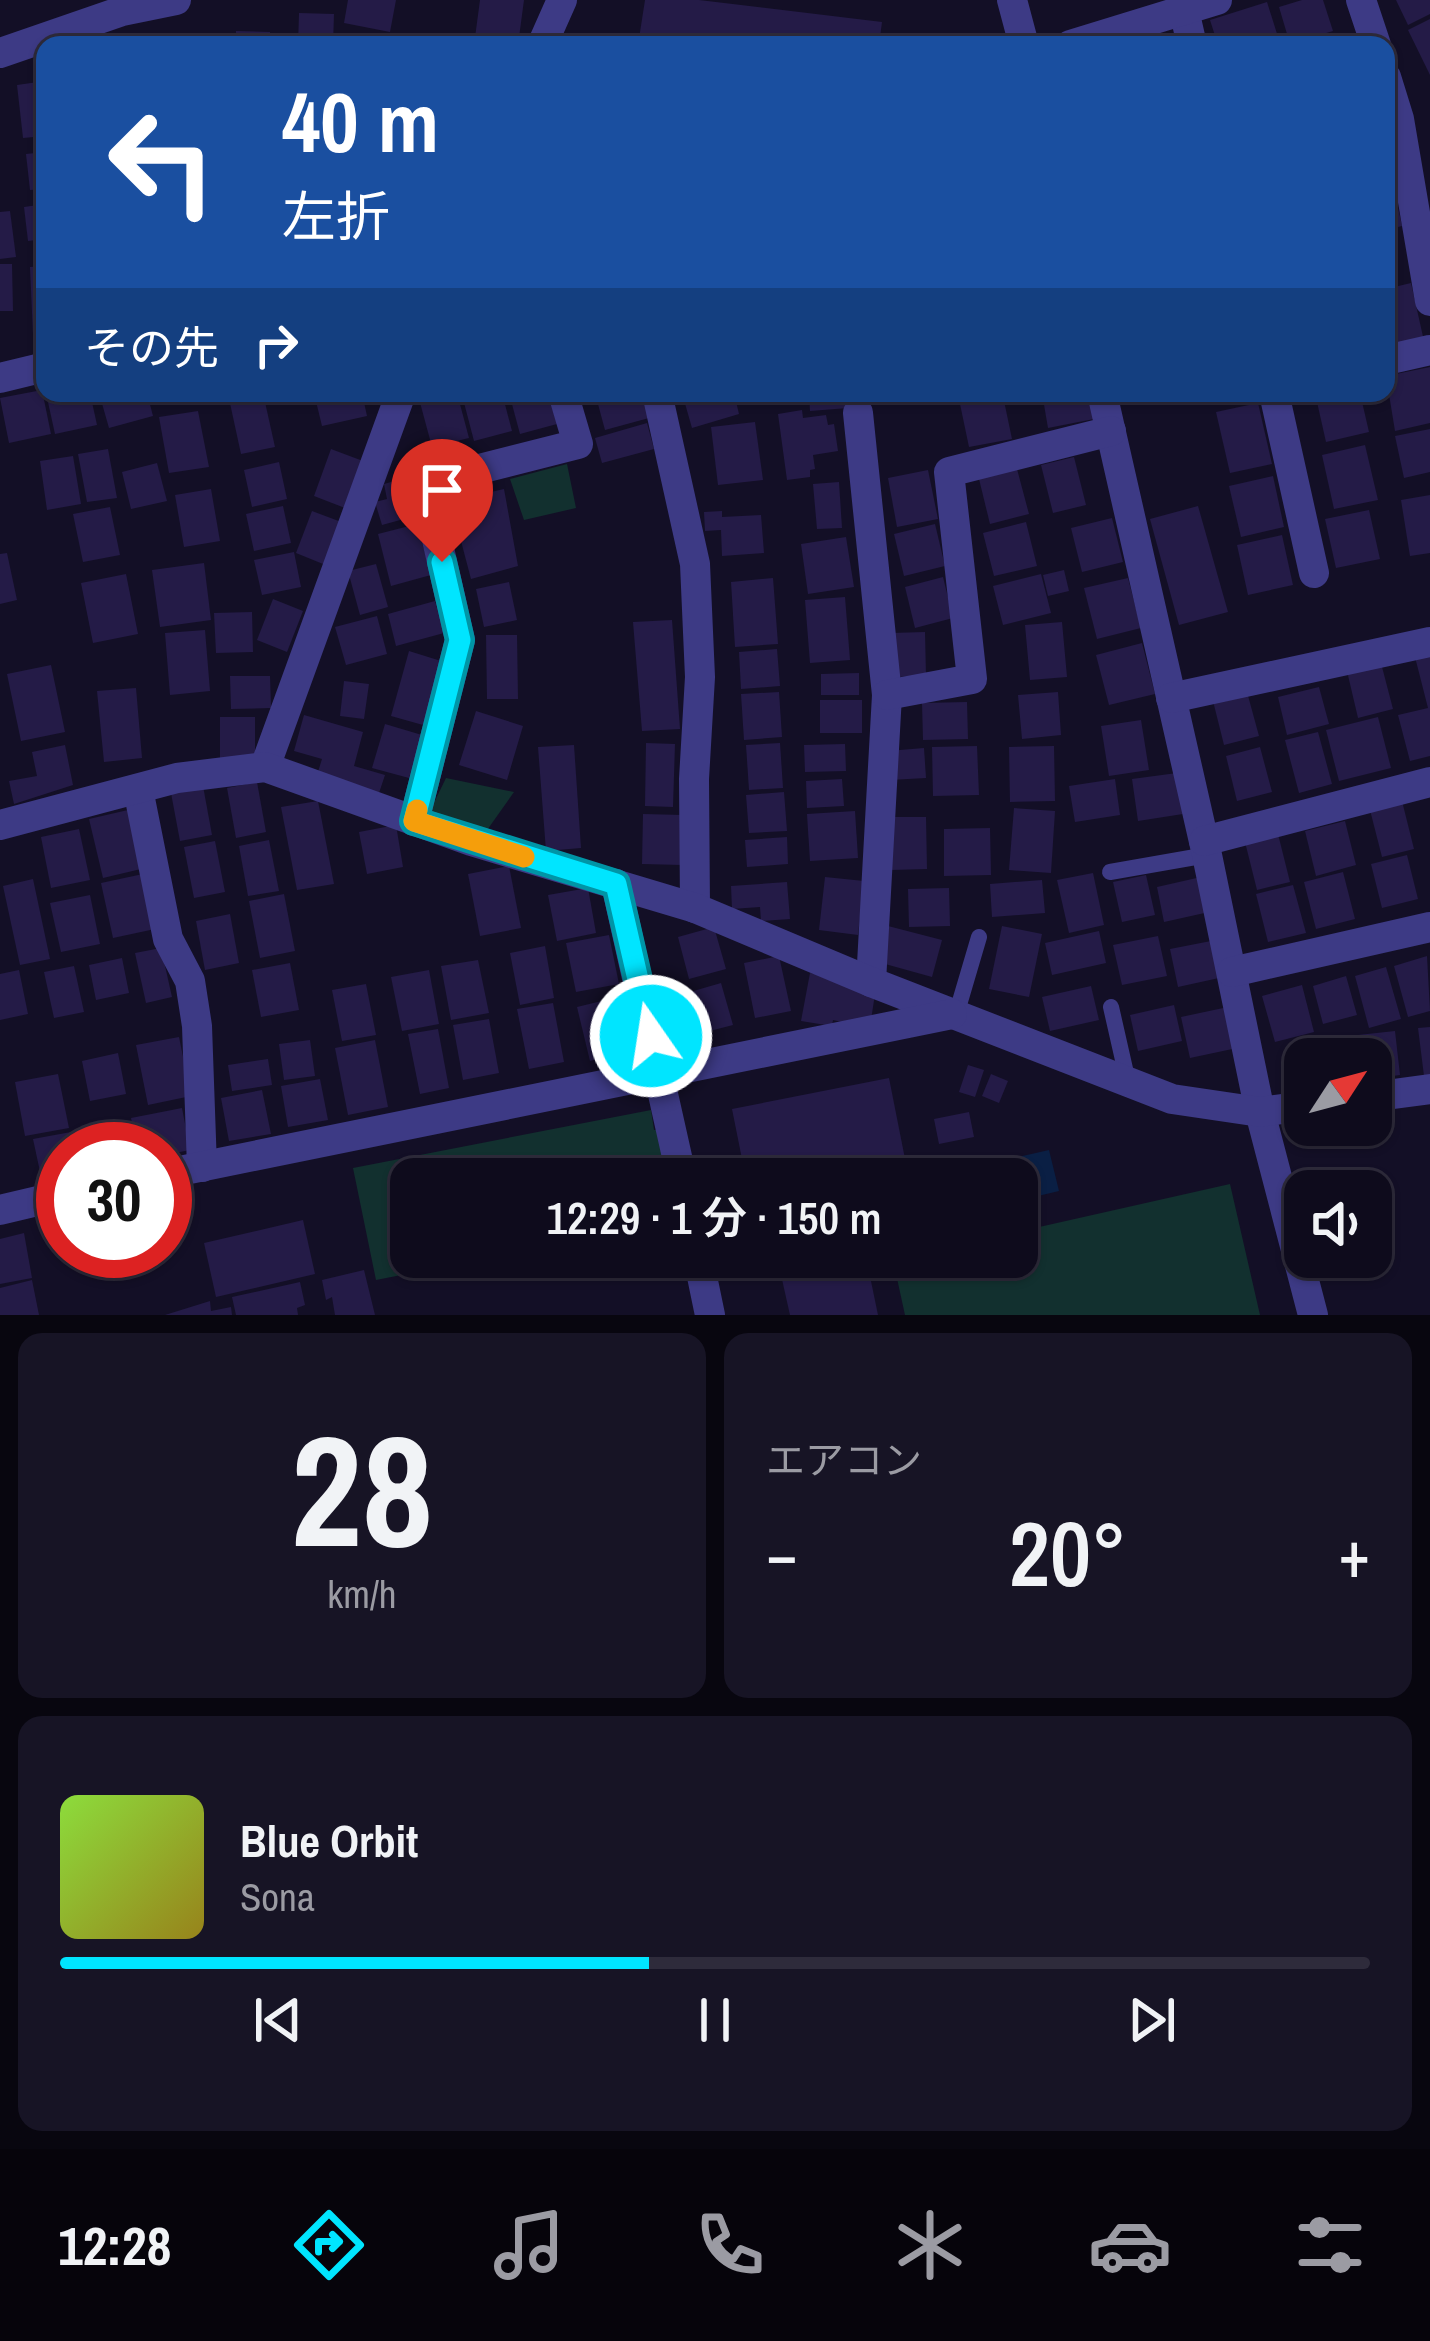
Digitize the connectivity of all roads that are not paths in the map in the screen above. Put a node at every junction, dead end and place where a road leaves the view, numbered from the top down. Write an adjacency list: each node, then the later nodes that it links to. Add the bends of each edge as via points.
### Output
1 (176, 0): 7 (street, via 122,10)
2 (562, 0): 8 (street)
3 (1012, 0): 9 (street)
4 (1217, 0): 6 (street)
5 (1361, 0): 12 (street)
6 (1184, 10): 10 (street); 11 (street)
7 (60, 36)
8 (546, 36)
9 (1022, 36)
10 (1099, 36)
11 (1190, 36)
12 (1373, 36)
13 (36, 44): 14 (street)
14 (0, 53)
15 (1395, 106): 16 (street)
16 (1427, 267): 17 (street)
17 (1430, 301)
18 (1430, 350): 19 (street)
19 (1395, 358)
20 (36, 369): 21 (street)
21 (0, 378)
22 (397, 402): 33 (street)
23 (566, 402): 36 (street, via 578,444 424,483 460,640)
24 (659, 402): 41 (street, via 695,564)
25 (1104, 402): 28 (street)
26 (1276, 402): 29 (street)
27 (859, 413): 31 (street)
28 (1111, 431): 31 (street, via 949,472 972,679); 32 (street)
29 (1314, 573)
30 (1430, 642): 32 (street)
31 (886, 695): 45 (street)
32 (1172, 698): 38 (street)
33 (265, 767): 35 (street); 36 (street)
34 (1430, 782): 38 (street)
35 (138, 789): 37 (street); 55 (street, via 168,939 190,981)
36 (414, 821): 40 (street)
37 (0, 825)
38 (1206, 848): 39 (lane); 44 (street)
39 (1110, 872)
40 (616, 884): 41 (street); 48 (street)
41 (695, 908): 45 (street)
42 (1430, 927): 44 (street)
43 (979, 937): 47 (lane)
44 (1232, 972): 53 (street)
45 (872, 982): 47 (street)
46 (1111, 1007): 49 (lane)
47 (954, 1014): 48 (street); 49 (street)
48 (660, 1073): 54 (street); 55 (street)
49 (1128, 1082): 53 (street, via 1172,1099)
50 (1430, 1089): 51 (street)
51 (1392, 1094)
52 (1284, 1109): 53 (street)
53 (1260, 1112): 61 (street)
54 (678, 1158)
55 (202, 1167): 56 (street)
56 (192, 1169)
57 (36, 1202): 58 (street)
58 (0, 1210)
59 (702, 1278): 60 (street)
60 (710, 1315)
61 (1313, 1315)

